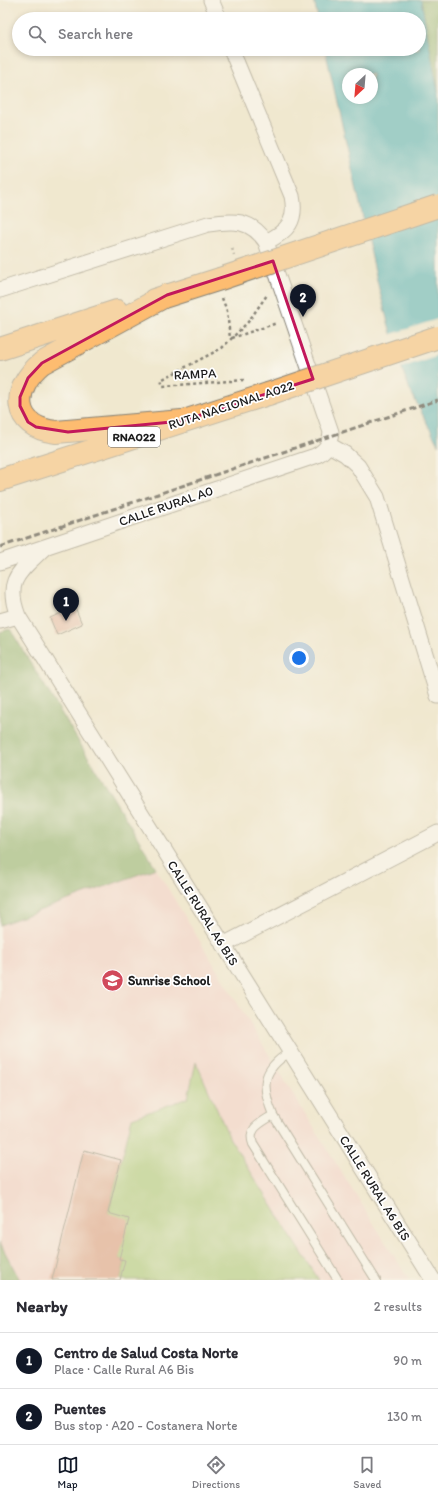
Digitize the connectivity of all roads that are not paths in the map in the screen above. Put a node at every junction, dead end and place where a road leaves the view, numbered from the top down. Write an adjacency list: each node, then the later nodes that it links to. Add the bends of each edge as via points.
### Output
1 (211, 0): 2 (street)
2 (216, 12)
3 (234, 56): 5 (street, via 294,206 288,227)
4 (438, 206): 7 (highway, bridge)
5 (266, 242): 6 (street, via 260,232 239,222 208,224); 11 (street, via 330,426)
6 (0, 290)
7 (167, 295): 9 (highway); 10 (highway, via 42,363 25,382 20,406 28,422 46,431 56,432)
8 (438, 337): 10 (highway, RUTA NACIONAL A022 / RNA022, bridge, via 259,389)
9 (0, 349)
10 (182, 421): 12 (highway, RUTA NACIONAL A022 / RNA022)
11 (329, 445): 13 (street, CALLE RURAL A0, via 315,456); 17 (street, via 345,454 358,466 377,497)
12 (0, 480)
13 (45, 547): 14 (street, CALLE RURAL A0); 15 (street, CALLE RURAL A6 BIS, via 23,569 12,588 12,600)
14 (0, 562)
15 (18, 616): 16 (street); 19 (street, CALLE RURAL A6 BIS)
16 (0, 620)
17 (438, 696)
18 (438, 832): 19 (street)
19 (223, 944): 20 (street, CALLE RURAL A6 BIS)
20 (290, 1052): 21 (lane, via 270,1067 267,1076 267,1101); 24 (street, CALLE RURAL A6 BIS)
21 (273, 1115): 22 (lane, via 254,1129 251,1135 254,1144); 23 (lane)
22 (338, 1280)
23 (376, 1280)
24 (433, 1280)

